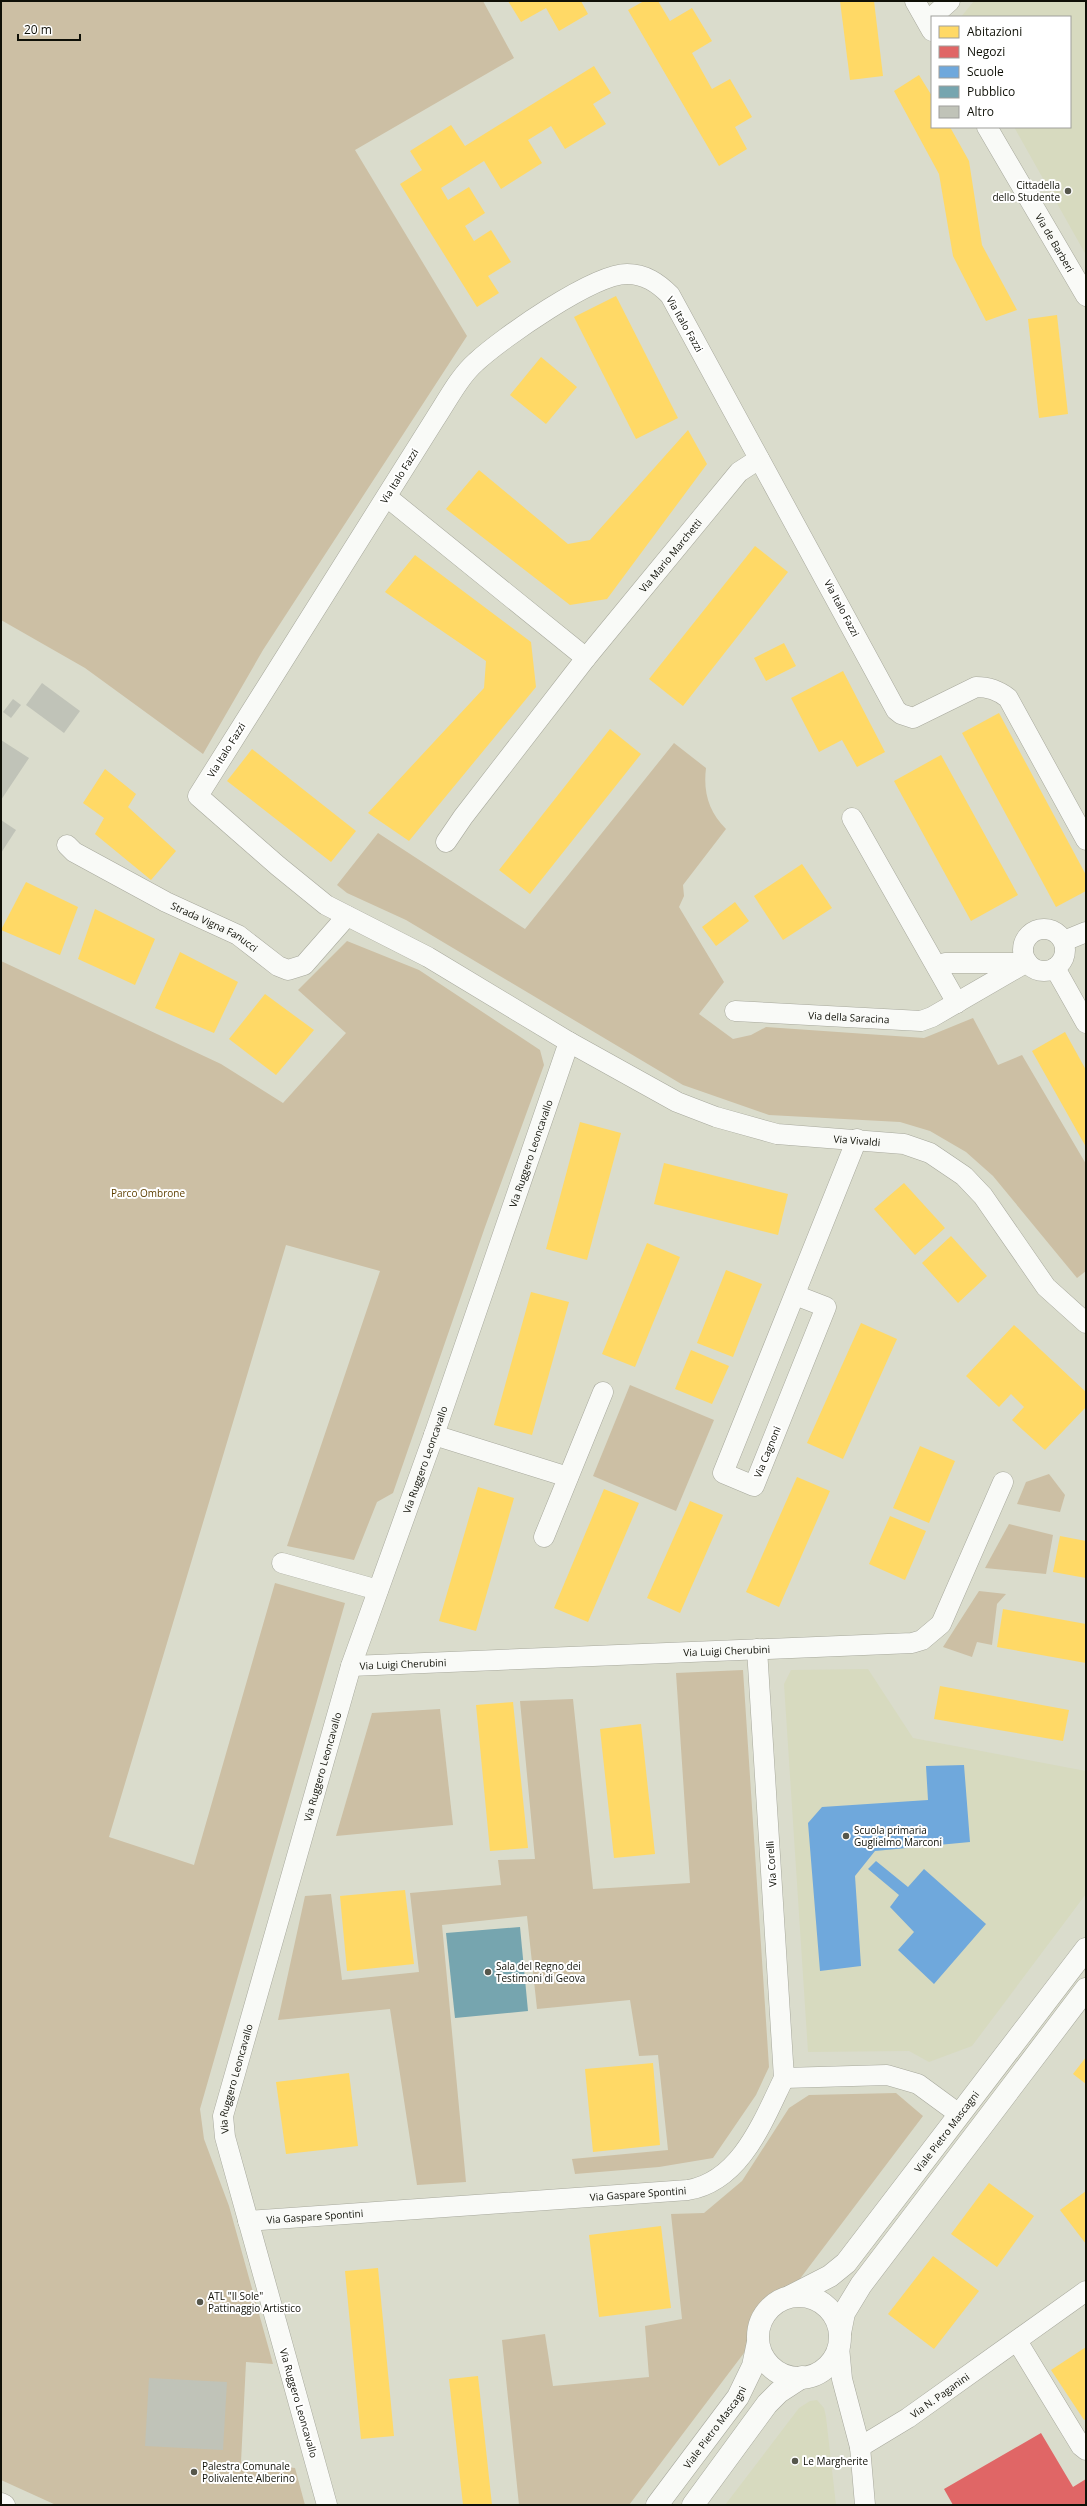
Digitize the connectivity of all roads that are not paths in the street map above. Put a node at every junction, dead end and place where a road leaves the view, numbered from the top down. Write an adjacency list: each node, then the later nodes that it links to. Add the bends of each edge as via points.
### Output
1 (915, 1): 4 (street)
2 (950, 1): 3 (street)
3 (936, 16)
4 (931, 22)
5 (988, 128): 6 (street, Via de Barberi)
6 (1086, 296)
7 (759, 459): 8 (street, Via Italo Fazzi, via 670,295 646,278 619,275 588,287 531,320 475,363 434,419); 9 (street, Via Mario Marchetti, via 739,472); 11 (street, Via Italo Fazzi, via 896,710 913,718 976,687 985,687 1001,693 1008,698)
8 (387, 497): 9 (street); 14 (street, Via Italo Fazzi, via 198,796 326,905)
9 (586, 658): 12 (street, Via Mario Marchetti)
10 (852, 818): 18 (street)
11 (1086, 840)
12 (446, 842)
13 (67, 845): 14 (street, Strada Vigna Fanucci, via 74,852 159,898 238,936 278,966 288,970 304,965)
14 (347, 916): 23 (street, via 428,957)
15 (1086, 932): 16 (street)
16 (1064, 941): 17 (street, via 1054,931 1040,929 1034,932 1024,942 1024,956); 19 (street, via 1065,954)
17 (1027, 962): 18 (street, via 945,963); 19 (street, via 1043,971); 20 (street, Via della Saracina)
18 (937, 966): 20 (street)
19 (1055, 968): 22 (street)
20 (957, 1003): 21 (street, Via della Saracina, via 922,1021)
21 (735, 1011)
22 (1086, 1023)
23 (569, 1042): 24 (street, Via Vivaldi, via 677,1102 716,1117 777,1134); 28 (street, Via Ruggero Leoncavallo)
24 (857, 1138): 25 (street, Via Cagnoni); 26 (street, Via Vivaldi, via 904,1144 930,1153 954,1168 983,1196 1046,1287)
25 (795, 1295): 25 (street, Via Cagnoni, via 826,1307 754,1486 723,1473)
26 (1082, 1312)
27 (602, 1392): 29 (street)
28 (434, 1435): 29 (street); 33 (street, Via Ruggero Leoncavallo)
29 (568, 1477): 31 (street)
30 (1003, 1482): 34 (street, Via Luigi Cherubini, via 941,1624 933,1633 922,1640 902,1644)
31 (544, 1537)
32 (282, 1563): 33 (street)
33 (378, 1590): 35 (street, Via Ruggero Leoncavallo)
34 (757, 1649): 35 (street, Via Luigi Cherubini); 38 (street, Via Corelli)
35 (351, 1666): 40 (street, Via Ruggero Leoncavallo, via 223,2116 225,2137)
36 (1086, 1949): 39 (main road, Viale Pietro Mascagni)
37 (1086, 1989): 43 (main road, via 857,2290 844,2313)
38 (784, 2078): 39 (street, via 887,2075 918,2084); 40 (street, Via Gaspare Spontini, via 756,2132 734,2165 718,2180 698,2188)
39 (959, 2114): 42 (main road, Viale Pietro Mascagni, via 846,2263 830,2276)
40 (248, 2221): 51 (street, Via Ruggero Leoncavallo)
41 (1086, 2291): 44 (street, Via N. Paganini)
42 (791, 2296): 43 (main road, via 814,2298 824,2304 838,2322); 45 (main road, via 770,2308 759,2330)
43 (840, 2340): 46 (main road, via 834,2358 826,2368 815,2375); 47 (street, via 842,2379)
44 (1017, 2341): 47 (street, Via N. Paganini, via 908,2418); 48 (street, via 1081,2446)
45 (758, 2342): 46 (main road, via 762,2354 778,2372); 52 (main road, Viale Pietro Mascagni, via 753,2366 738,2397)
46 (802, 2377): 53 (main road, via 779,2392 767,2404)
47 (860, 2447): 54 (street)
48 (1086, 2450)
49 (1, 2503): 50 (street)
50 (5, 2505)
51 (327, 2505)
52 (657, 2505)
53 (693, 2505)
54 (865, 2505)

